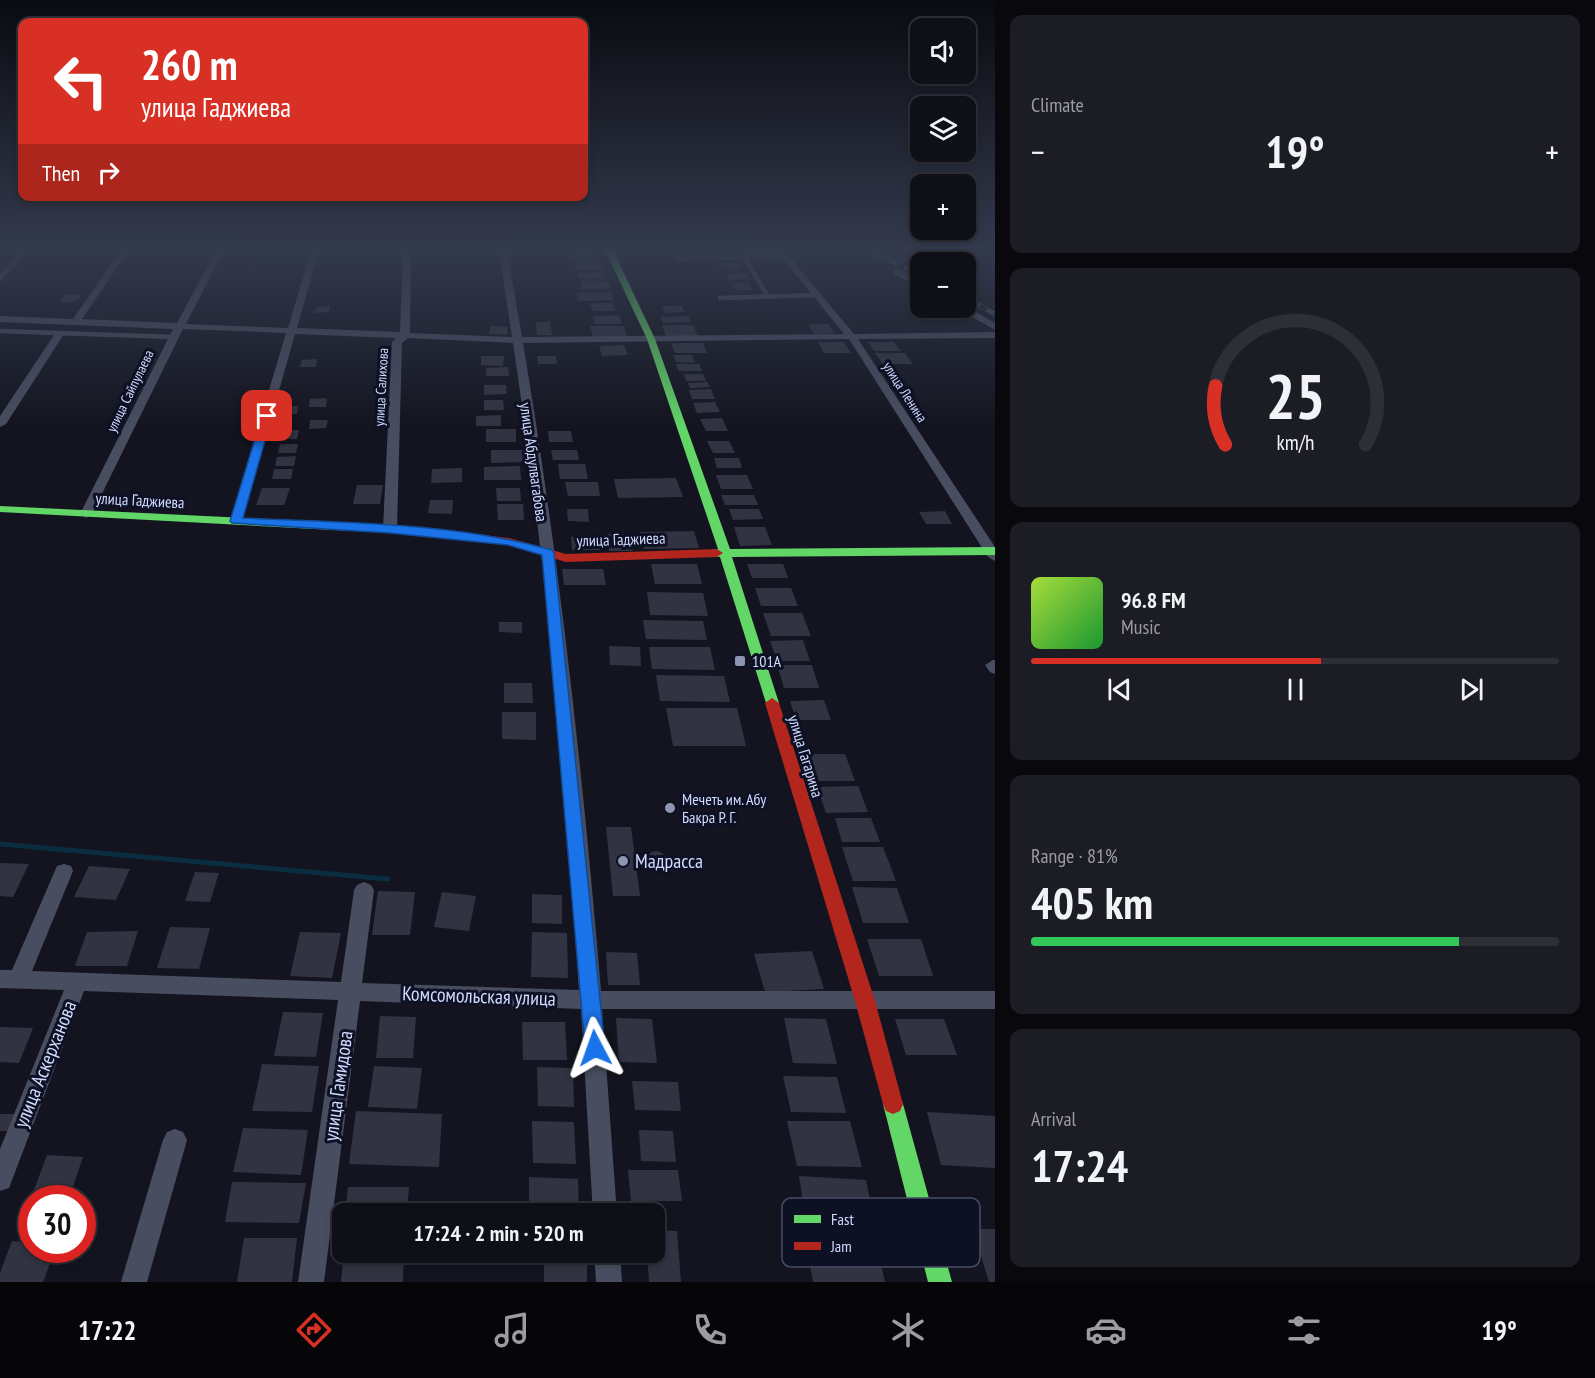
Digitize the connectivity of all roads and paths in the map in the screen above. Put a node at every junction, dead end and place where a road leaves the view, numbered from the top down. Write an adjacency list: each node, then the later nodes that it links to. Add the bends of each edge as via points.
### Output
1 (84, 310): 10 (street)
2 (190, 310): 11 (street, улица Сайпулаева)
3 (297, 310): 14 (street)
4 (406, 310): 16 (street, улица Салихова)
5 (513, 310): 21 (street, улица Абдулвагабова)
6 (637, 310): 20 (street, улица Гагарина)
7 (829, 310): 19 (street, улица Ленина)
8 (976, 316): 12 (street)
9 (0, 319): 10 (street)
10 (76, 322): 11 (street)
11 (181, 327): 14 (street); 18 (street, улица Сайпулаева)
12 (995, 327)
13 (0, 331): 15 (lane)
14 (291, 331): 16 (street); 25 (street)
15 (58, 334): 18 (lane); 22 (street)
16 (405, 336): 21 (street); 26 (street, улица Салихова, via 397,342)
17 (995, 336): 19 (street)
18 (174, 337): 24 (street, улица Сайпулаева)
19 (852, 337): 20 (street); 29 (street, улица Ленина)
20 (651, 339): 21 (street); 28 (street, улица Гагарина)
21 (518, 340): 27 (street, улица Абдулвагабова)
22 (0, 424)
23 (0, 509): 24 (street, улица Гаджиева)
24 (86, 514): 25 (street, улица Гаджиева)
25 (236, 521): 26 (street, улица Гаджиева)
26 (390, 529): 27 (street, улица Гаджиева, via 509,542)
27 (548, 553): 28 (street, улица Гаджиева, via 566,558); 35 (street, улица Абдулвагабова)
28 (725, 553): 29 (street, улица Гаджиева); 37 (street, улица Гагарина)
29 (994, 553)
30 (64, 871): 32 (street)
31 (364, 890): 34 (street, улица Гамидова)
32 (9, 980): 33 (street, Комсомольская улица)
33 (77, 983): 34 (street, Комсомольская улица); 39 (street, улица Аскерханова)
34 (351, 991): 35 (street, Комсомольская улица); 45 (street, улица Гамидова)
35 (592, 1000): 37 (street, Комсомольская улица); 41 (street, улица Абдулвагабова)
36 (995, 1000): 37 (street, Комсомольская улица)
37 (865, 1001): 40 (street, улица Гагарина)
38 (176, 1140): 44 (street)
39 (0, 1179)
40 (918, 1198)
41 (604, 1203)
42 (608, 1263): 46 (street)
43 (936, 1267): 47 (street, улица Гагарина)
44 (134, 1282)
45 (311, 1282)
46 (609, 1282)
47 (940, 1282)

